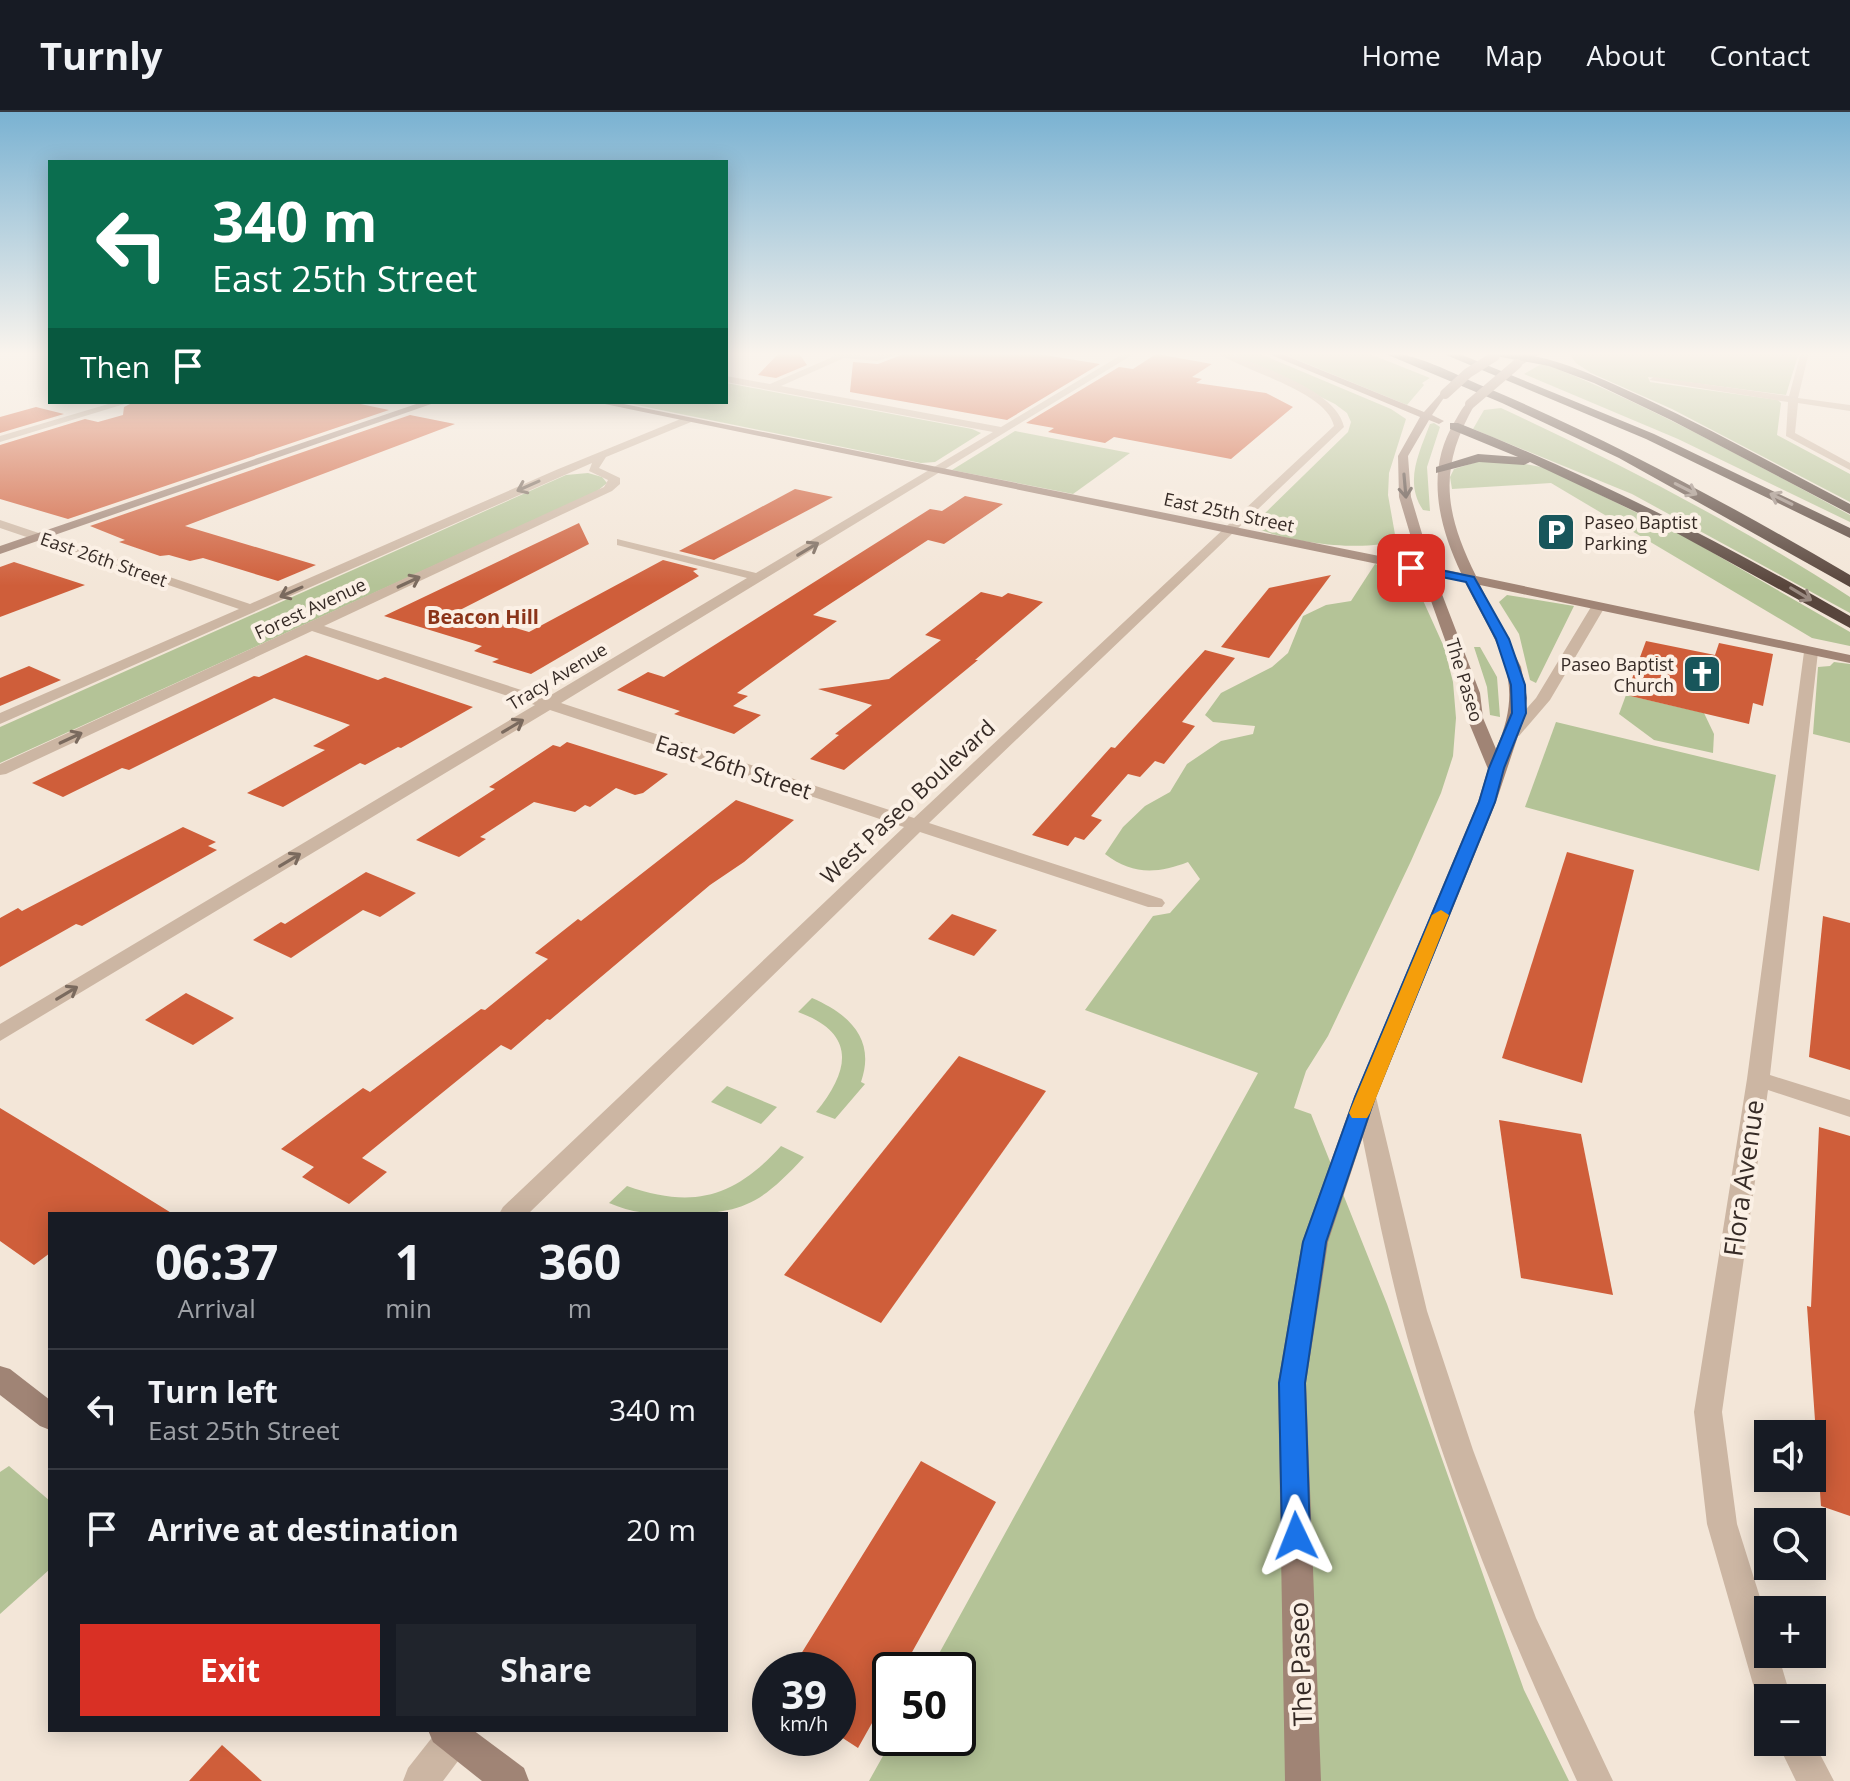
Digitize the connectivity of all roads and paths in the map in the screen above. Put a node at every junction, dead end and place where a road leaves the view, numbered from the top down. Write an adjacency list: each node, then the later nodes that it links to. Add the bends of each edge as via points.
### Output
1 (31, 430): 16 (street)
2 (330, 430): 24 (main road, via 157,489)
3 (353, 430): 24 (main road)
4 (664, 430): 17 (street, Forest Avenue)
5 (737, 430): 20 (main road, East 25th Street)
6 (998, 430): 15 (street)
7 (1336, 430): 27 (street, West Paseo Boulevard)
8 (1418, 430): 32 (main road, The Paseo, one-way to 32, via 1403,456 1405,497)
9 (1453, 430): 21 (main road, The Paseo)
10 (1464, 430): 18 (highway)
11 (1566, 430): 35 (highway, one-way to 35, via 1759,527)
12 (1635, 430): 28 (highway, one-way to 12)
13 (1699, 430): 25 (highway)
14 (1790, 430): 19 (street)
15 (1004, 431): 20 (street, Tracy Avenue)
16 (0, 439)
17 (601, 457): 22 (street, Forest Avenue); 23 (street, Forest Avenue, via 593,464)
18 (1555, 466): 21 (highway, via 1478,458); 38 (highway, one-way to 38, via 1705,539)
19 (1850, 467)
20 (939, 470): 27 (main road, East 25th Street); 33 (street, Tracy Avenue, one-way to 20)
21 (1441, 470): 34 (main road, The Paseo, via 1443,510)
22 (560, 472): 23 (street, Forest Avenue); 37 (street, Forest Avenue, one-way to 37)
23 (599, 473): 39 (street, Forest Avenue, one-way to 23, via 614,484 614,478)
24 (142, 500): 29 (main road)
25 (1850, 510)
26 (0, 524): 29 (street, East 26th Street)
27 (1229, 530): 32 (main road, East 25th Street); 47 (street, West Paseo Boulevard)
28 (1850, 534)
29 (39, 537): 31 (main road); 37 (street, East 26th Street)
30 (621, 542): 33 (street)
31 (0, 550)
32 (1427, 571): 34 (main road, East 25th Street); 45 (main road, The Paseo)
33 (761, 578): 42 (street, Tracy Avenue)
34 (1470, 579): 36 (main road, East 25th Street); 44 (main road, The Paseo, via 1502,639 1518,685)
35 (1850, 582)
36 (1599, 605): 40 (main road, East 25th Street); 44 (street, via 1542,700)
37 (253, 609): 43 (street, Forest Avenue)
38 (1850, 623)
39 (314, 627): 42 (street, East 26th Street); 46 (street, Forest Avenue, one-way to 39)
40 (1811, 652): 41 (main road, East 25th Street); 50 (street, Flora Avenue)
41 (1850, 659)
42 (546, 706): 47 (street, East 26th Street); 49 (street, Tracy Avenue, one-way to 42)
43 (0, 719)
44 (1513, 733): 45 (main road, The Paseo)
45 (1496, 768): 51 (main road, The Paseo, via 1487,802)
46 (0, 770)
47 (915, 825): 48 (street, East 26th Street); 53 (street, West Paseo Boulevard)
48 (1155, 903)
49 (0, 1034)
50 (1758, 1079): 52 (street); 56 (street, Flora Avenue, via 1708,1412 1722,1524)
51 (1365, 1097): 61 (main road, The Paseo, via 1315,1242 1292,1383); 62 (street, via 1414,1311 1458,1450 1522,1625)
52 (1850, 1109)
53 (514, 1212)
54 (0, 1378): 55 (main road)
55 (48, 1415)
56 (1770, 1684)
57 (450, 1734): 59 (street); 60 (main road)
58 (1802, 1756): 63 (street)
59 (421, 1781)
60 (511, 1781)
61 (1303, 1781)
62 (1595, 1781)
63 (1816, 1781)

